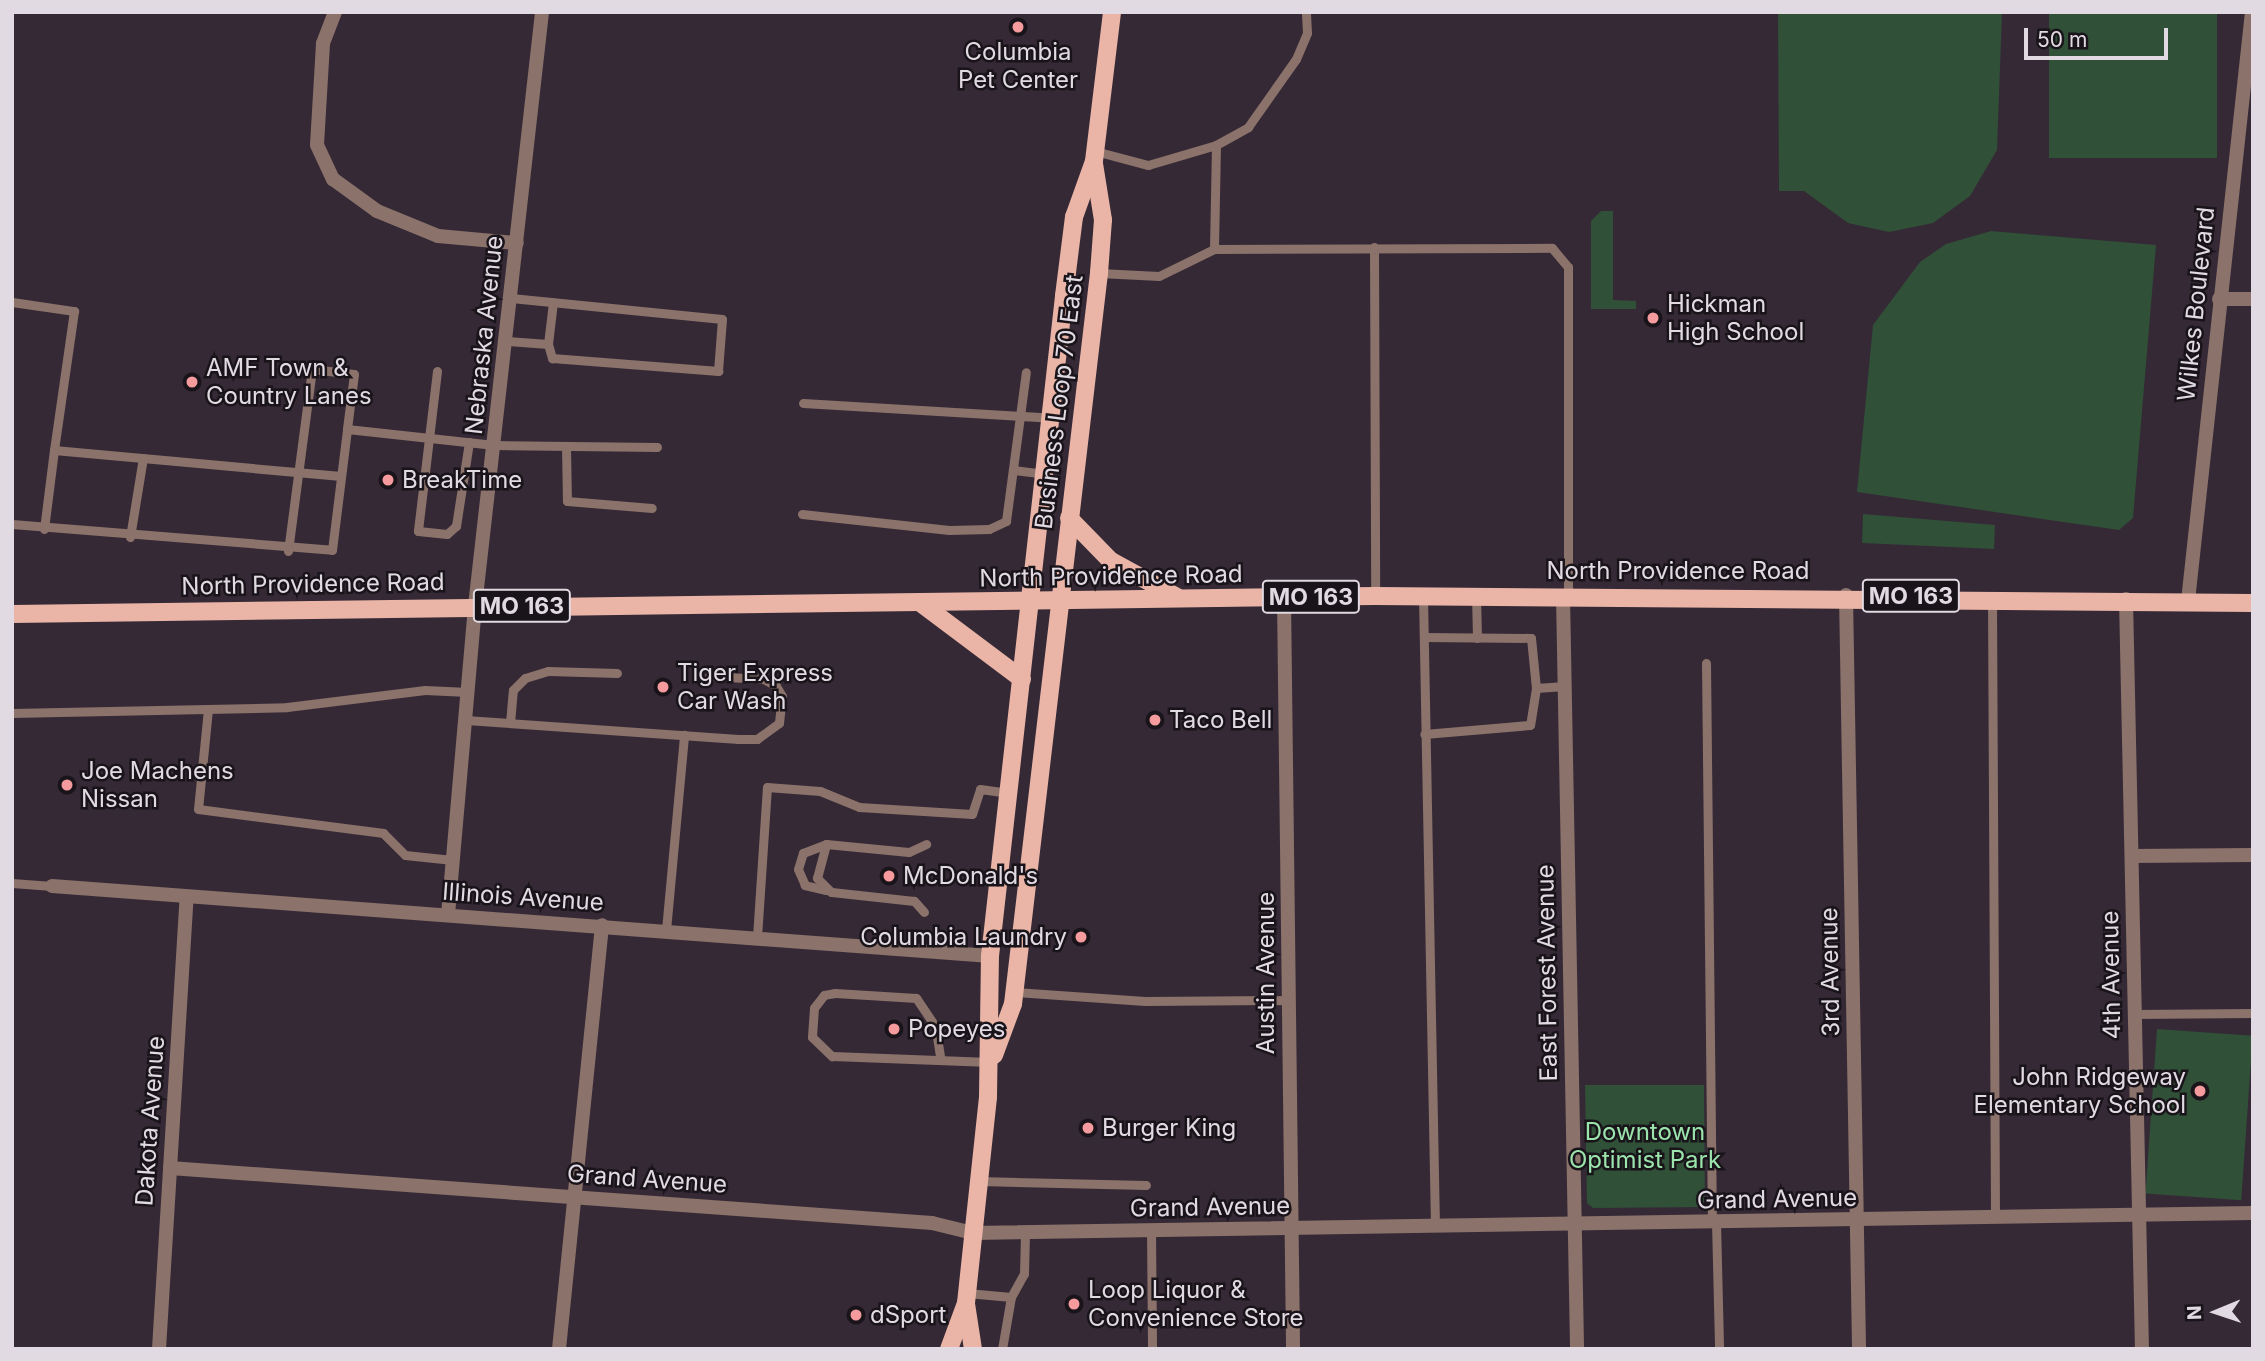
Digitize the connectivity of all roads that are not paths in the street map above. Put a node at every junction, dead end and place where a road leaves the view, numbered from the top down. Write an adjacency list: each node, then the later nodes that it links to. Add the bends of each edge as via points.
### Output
1 (335, 12): 8 (street, via 323,44 317,145 333,179 377,211 438,236)
2 (542, 12): 8 (street, Nebraska Avenue)
3 (1112, 12): 7 (main road, Business Loop 70 East)
4 (1306, 12): 6 (lane, via 1307,33 1296,59 1248,127)
5 (2252, 12): 13 (street, Wilkes Boulevard)
6 (1216, 145): 7 (lane, via 1148,164); 10 (lane)
7 (1095, 156): 11 (main road, Business Loop 70 East, via 1103,220); 23 (main road, Business Loop 70 East, via 1074,217)
8 (517, 243): 12 (street, Nebraska Avenue)
9 (1374, 247): 10 (lane); 44 (lane); 47 (lane, via 1552,248 1568,267)
10 (1214, 249): 11 (lane, via 1159,276)
11 (1100, 273): 38 (main road, Business Loop 70 East)
12 (511, 299): 15 (lane); 17 (street, Nebraska Avenue)
13 (2219, 299): 14 (street); 52 (street, Wilkes Boulevard)
14 (2253, 299)
15 (553, 302): 18 (lane); 18 (lane, via 722,318 718,371 551,358)
16 (12, 303): 30 (lane, via 74,311)
17 (506, 341): 18 (lane); 27 (street, Nebraska Avenue)
18 (548, 344)
19 (437, 371): 25 (lane)
20 (1026, 372): 22 (lane)
21 (803, 403): 22 (lane)
22 (1020, 413): 23 (lane); 32 (lane)
23 (1054, 418): 34 (main road, Business Loop 70 East)
24 (346, 429): 25 (lane); 33 (lane, via 354,374 312,369); 35 (lane)
25 (427, 438): 26 (lane); 26 (lane, via 418,531 447,534 456,526 459,477)
26 (468, 442): 27 (lane)
27 (494, 445): 28 (lane); 57 (street, Nebraska Avenue)
28 (566, 446): 29 (lane); 36 (lane, via 567,501)
29 (657, 447)
30 (54, 450): 31 (lane); 40 (lane)
31 (143, 458): 33 (lane); 41 (lane)
32 (1013, 470): 34 (lane); 37 (lane, via 1006,521 989,529)
33 (298, 474): 35 (lane); 42 (lane)
34 (1047, 474): 56 (main road, Business Loop 70 East)
35 (341, 476): 42 (lane, via 332,550)
36 (652, 508)
37 (802, 514)
38 (1069, 518): 50 (main road, via 1111,561); 53 (main road, Business Loop 70 East)
39 (12, 524): 40 (lane)
40 (44, 529): 41 (lane)
41 (130, 537): 42 (lane)
42 (288, 551)
43 (1846, 595): 47 (main road, North Providence Road / MO 163); 49 (main road, North Providence Road / MO 163); 103 (street, 3rd Avenue)
44 (1375, 596): 45 (main road, North Providence Road / MO 163); 48 (main road, North Providence Road / MO 163)
45 (1423, 596): 46 (main road, North Providence Road / MO 163); 59 (lane)
46 (1476, 596): 47 (main road, North Providence Road / MO 163); 60 (lane)
47 (1566, 596): 65 (street, East Forest Avenue)
48 (1284, 597): 50 (main road, North Providence Road / MO 163); 91 (street, Austin Avenue)
49 (1992, 597): 51 (main road, North Providence Road / MO 163); 102 (lane)
50 (1180, 599): 53 (main road, North Providence Road / MO 163)
51 (2126, 599): 52 (main road, North Providence Road / MO 163); 78 (street, 4th Avenue)
52 (2188, 601): 54 (main road, North Providence Road / MO 163)
53 (1058, 603): 56 (main road, North Providence Road / MO 163); 90 (main road, Business Loop 70 East)
54 (2253, 603)
55 (922, 604): 56 (main road, North Providence Road / MO 163); 57 (main road, North Providence Road / MO 163); 64 (main road)
56 (1031, 604): 64 (main road, Business Loop 70 East)
57 (475, 606): 58 (main road, North Providence Road / MO 163); 67 (street, Nebraska Avenue)
58 (12, 614)
59 (1424, 637): 60 (lane); 72 (lane)
60 (1477, 638): 66 (lane, via 1531,638)
61 (1706, 663): 104 (lane)
62 (617, 673): 71 (lane, via 548,671 525,678 513,690)
63 (709, 676): 73 (lane, via 764,679 776,686 782,696 779,723 757,738)
64 (1022, 679): 74 (main road, Business Loop 70 East)
65 (1565, 686): 66 (lane); 105 (street, East Forest Avenue)
66 (1536, 688): 72 (lane, via 1530,725)
67 (468, 692): 68 (lane); 70 (street, Nebraska Avenue)
68 (208, 709): 69 (lane); 79 (lane, via 198,809 383,833 405,855)
69 (12, 713)
70 (466, 720): 71 (lane); 79 (street, Nebraska Avenue)
71 (510, 723): 73 (lane)
72 (1424, 734): 106 (lane)
73 (684, 735): 87 (lane)
74 (1009, 793): 88 (lane, via 981,789 972,814 859,807 820,791 767,787); 89 (main road, Business Loop 70 East)
75 (826, 844): 76 (lane, via 909,852); 82 (lane, via 817,878); 82 (lane, via 803,853 798,869 805,885)
76 (926, 844)
77 (2253, 855): 78 (street)
78 (2132, 856): 93 (street, 4th Avenue)
79 (453, 860): 85 (street, Nebraska Avenue)
80 (12, 883): 81 (lane)
81 (52, 886): 83 (street, Illinois Avenue)
82 (831, 892): 84 (lane, via 914,901)
83 (187, 897): 85 (street, Illinois Avenue); 96 (street, Dakota Avenue)
84 (924, 912)
85 (448, 915): 86 (street, Illinois Avenue)
86 (602, 925): 87 (street, Illinois Avenue); 99 (street)
87 (666, 930): 88 (street, Illinois Avenue)
88 (757, 937): 89 (street, Illinois Avenue)
89 (990, 956): 95 (main road, Business Loop 70 East)
90 (1014, 992): 91 (lane, via 1145,1001); 95 (main road, Business Loop 70 East)
91 (1290, 1000): 107 (street, Austin Avenue)
92 (2253, 1013): 93 (lane)
93 (2135, 1014): 101 (street, 4th Avenue)
94 (940, 1056): 94 (lane, via 936,1026 916,998 835,993 824,995 814,1008 812,1037 832,1056); 95 (lane)
95 (992, 1062): 97 (main road, Business Loop 70 East)
96 (170, 1168): 99 (street, Grand Avenue); 113 (street, Dakota Avenue)
97 (979, 1181): 98 (lane); 110 (main road, Business Loop 70 East)
98 (1146, 1185)
99 (575, 1197): 110 (street, Grand Avenue, via 932,1223); 114 (street)
100 (2253, 1213): 101 (street, Grand Avenue)
101 (2139, 1215): 102 (street, Grand Avenue); 123 (street, 4th Avenue)
102 (1995, 1218): 103 (street, Grand Avenue)
103 (1857, 1221): 104 (street, Grand Avenue); 122 (street, 3rd Avenue)
104 (1714, 1222): 105 (street, Grand Avenue); 121 (lane)
105 (1574, 1223): 106 (street, Grand Avenue); 120 (street, East Forest Avenue)
106 (1435, 1226): 107 (street, Grand Avenue)
107 (1290, 1229): 108 (street, Grand Avenue); 119 (street, Austin Avenue)
108 (1151, 1230): 109 (street, Grand Avenue); 118 (lane)
109 (1026, 1232): 110 (street, Grand Avenue); 111 (lane, via 1024,1275)
110 (973, 1233): 112 (main road, Business Loop 70 East)
111 (1011, 1297): 112 (lane); 117 (lane)
112 (966, 1298): 115 (main road, Business Loop 70 East); 116 (main road, Business Loop 70 East)
113 (159, 1349)
114 (559, 1349)
115 (949, 1349)
116 (973, 1349)
117 (1002, 1349)
118 (1152, 1349)
119 (1293, 1349)
120 (1577, 1349)
121 (1719, 1349)
122 (1859, 1349)
123 (2141, 1349)

